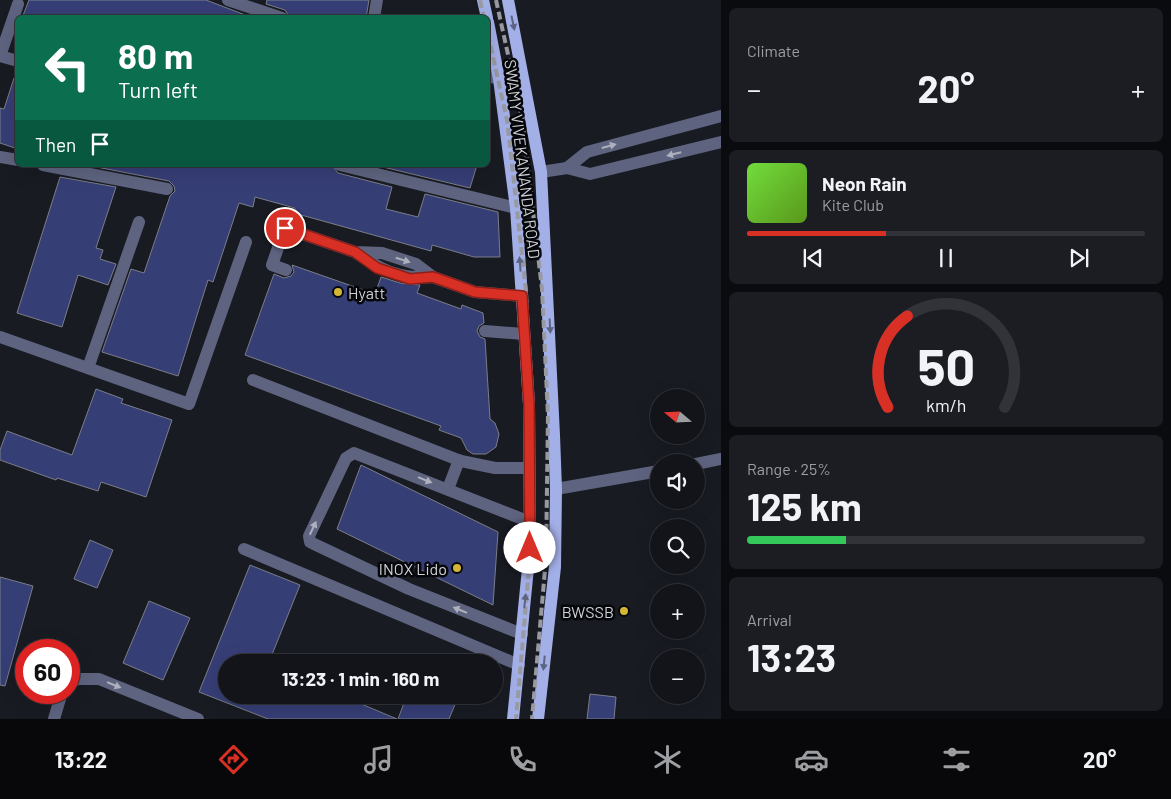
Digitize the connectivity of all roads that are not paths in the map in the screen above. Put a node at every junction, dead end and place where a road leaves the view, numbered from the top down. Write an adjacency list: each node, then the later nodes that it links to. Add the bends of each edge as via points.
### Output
1 (5, 0): 6 (street)
2 (228, 0): 7 (street)
3 (377, 0): 8 (street)
4 (483, 0): 9 (main road)
5 (508, 0): 22 (main road, SWAMY VIVEKANANDA ROAD, one-way to 22)
6 (19, 2): 11 (street)
7 (273, 15)
8 (374, 15)
9 (486, 15)
10 (490, 44): 13 (main road, SWAMY VIVEKANANDA ROAD)
11 (0, 56): 12 (street)
12 (15, 61)
13 (493, 78): 25 (main road, SWAMY VIVEKANANDA ROAD)
14 (721, 116): 16 (street, one-way to 14)
15 (721, 142): 23 (street, one-way to 23)
16 (587, 152): 21 (street); 23 (street)
17 (0, 157): 18 (street)
18 (15, 160)
19 (53, 167): 24 (street)
20 (348, 167): 25 (street)
21 (567, 168): 22 (street); 23 (street)
22 (540, 172): 41 (main road, SWAMY VIVEKANANDA ROAD, one-way to 41)
23 (590, 174)
24 (167, 189)
25 (516, 208): 29 (main road, SWAMY VIVEKANANDA ROAD, one-way to 25)
26 (139, 222): 33 (street)
27 (246, 242): 33 (street, via 189,404)
28 (286, 270): 29 (street, via 272,265 285,228 355,252 382,253 416,264 433,277 475,292)
29 (522, 296): 31 (main road, SWAMY VIVEKANANDA ROAD)
30 (485, 331): 31 (street)
31 (524, 334): 38 (main road, SWAMY VIVEKANANDA ROAD)
32 (0, 337): 33 (street)
33 (88, 368)
34 (253, 380): 36 (street)
35 (721, 459): 37 (street)
36 (460, 460): 38 (street, via 494,468); 40 (street)
37 (705, 462)
38 (529, 468): 42 (main road, SWAMY VIVEKANANDA ROAD)
39 (650, 472): 41 (street)
40 (448, 489): 42 (street); 44 (street, one-way to 40, via 409,589 309,540 350,454 359,454)
41 (556, 489): 51 (main road, SWAMY VIVEKANANDA ROAD, one-way to 51, via 555,567)
42 (530, 522): 44 (main road, SWAMY VIVEKANANDA ROAD, one-way to 42)
43 (244, 549): 45 (street)
44 (522, 634): 45 (main road, SWAMY VIVEKANANDA ROAD)
45 (519, 665): 50 (main road, SWAMY VIVEKANANDA ROAD)
46 (80, 679): 49 (street, one-way to 49, via 99,679)
47 (58, 704): 48 (street)
48 (54, 719)
49 (198, 719)
50 (513, 719)
51 (538, 719)

